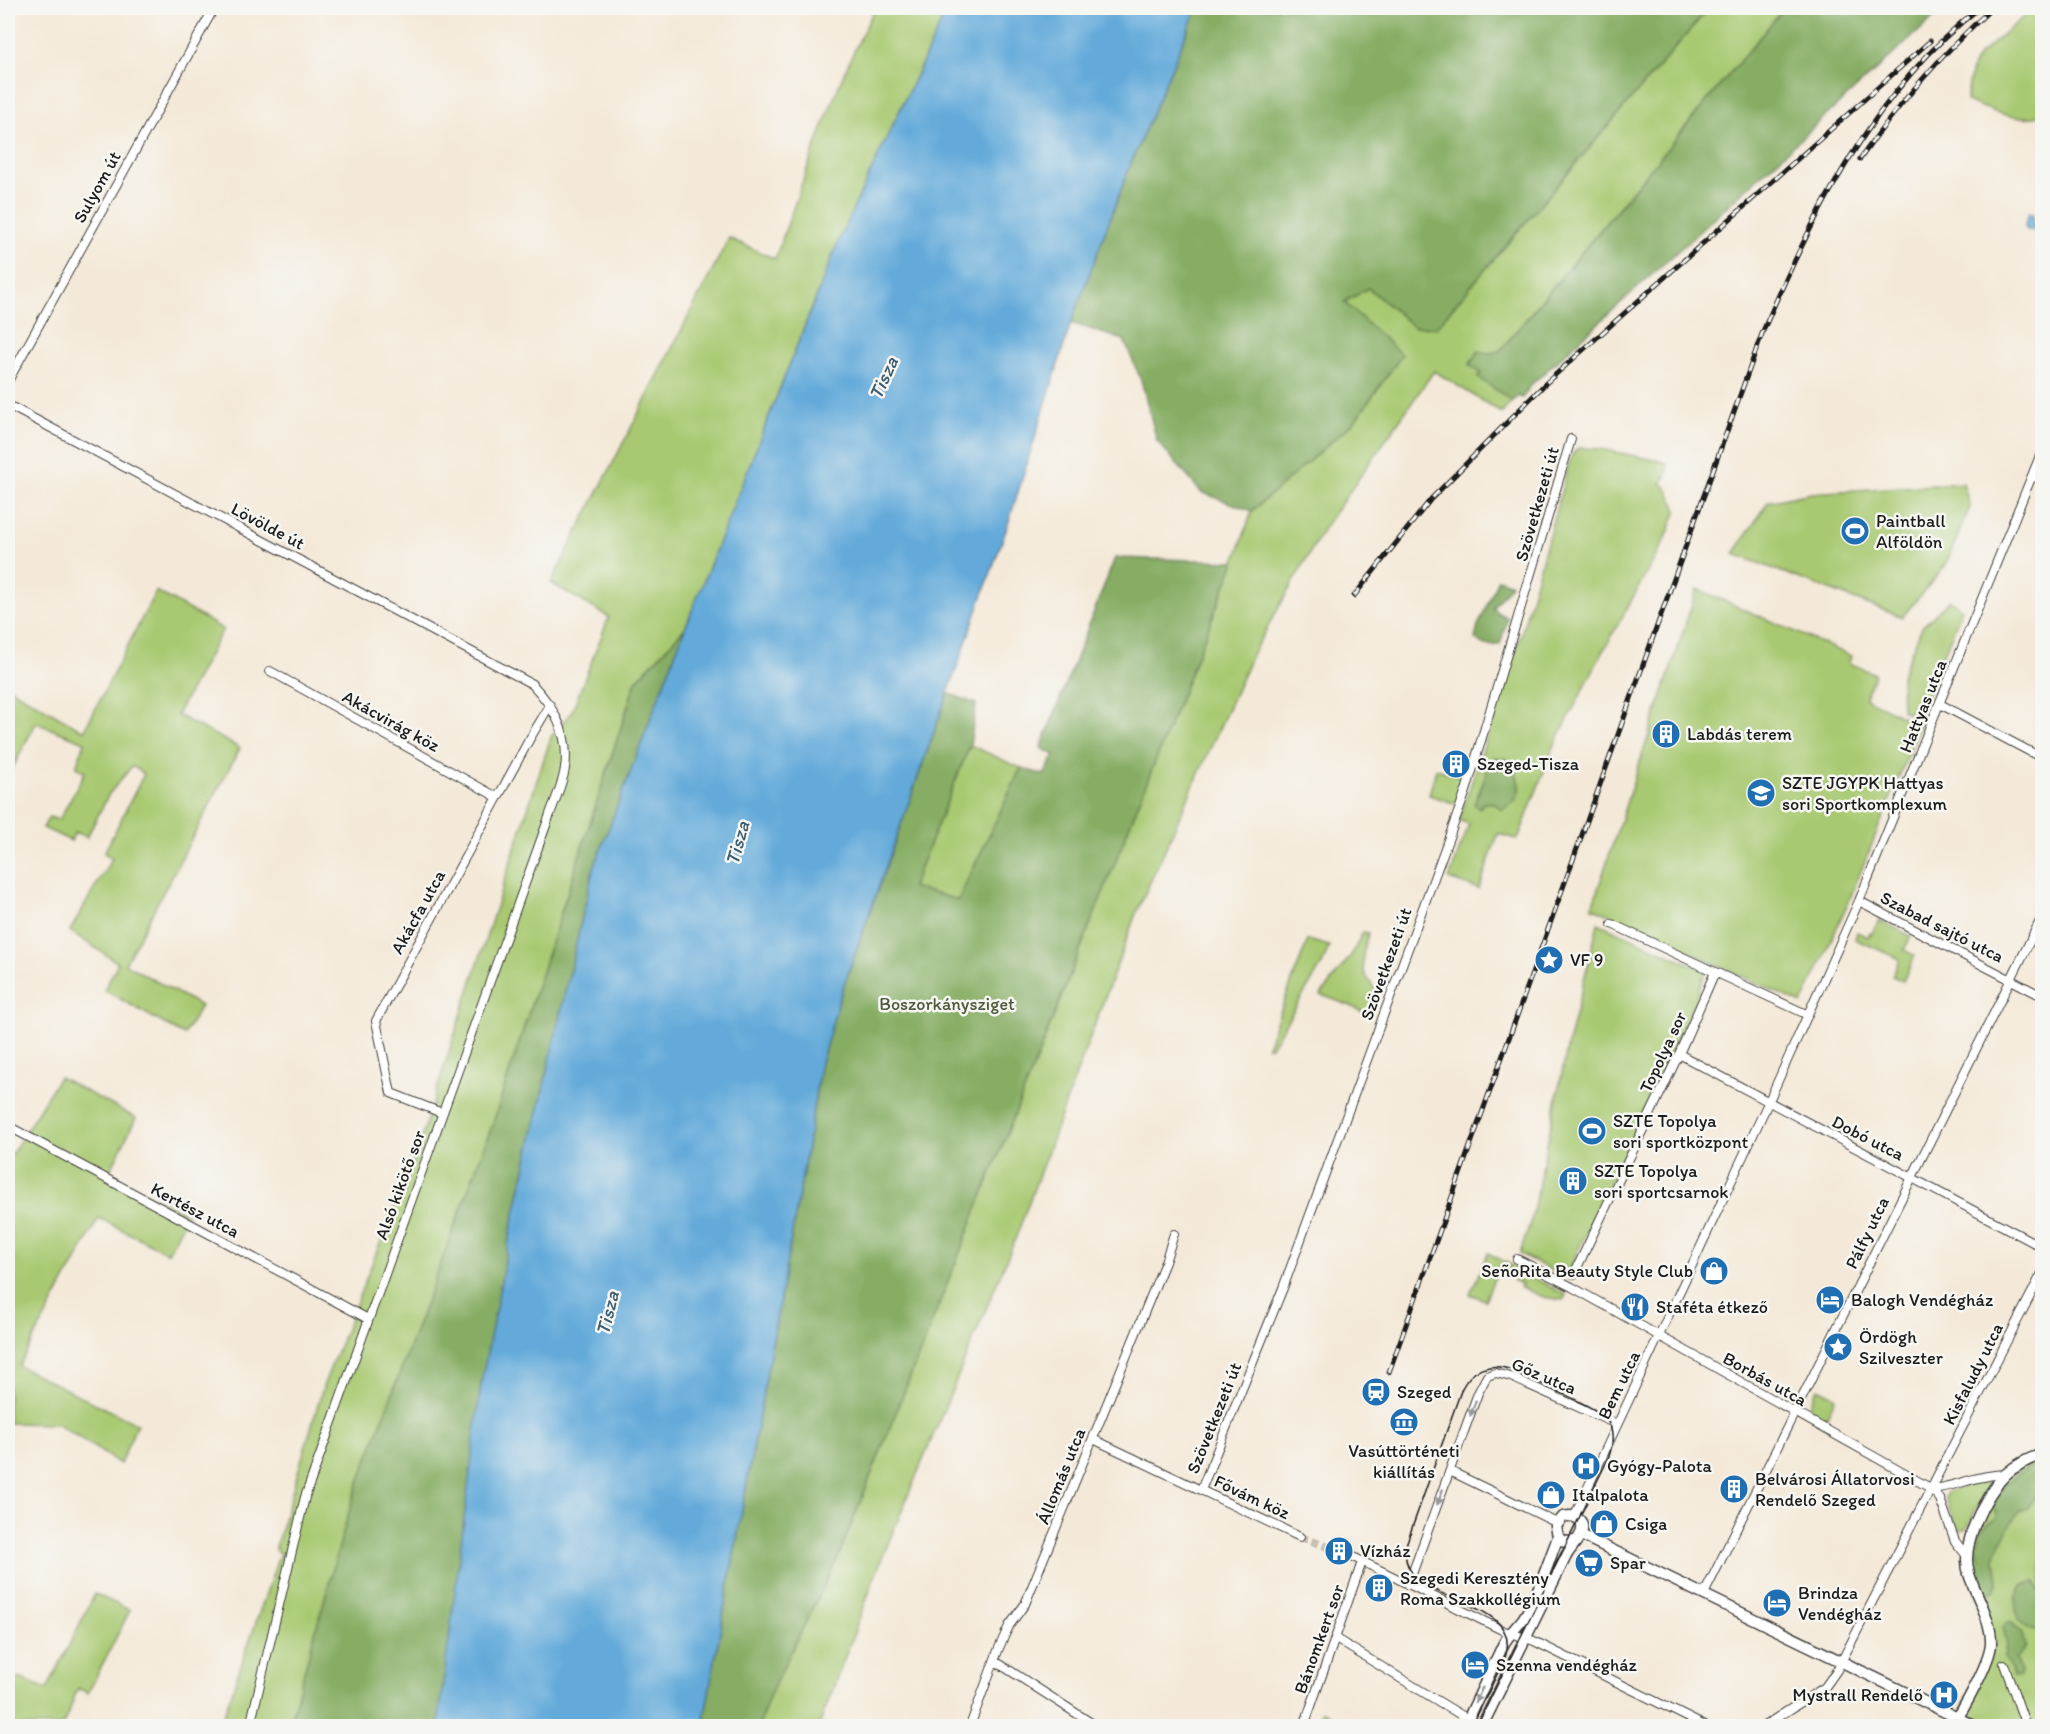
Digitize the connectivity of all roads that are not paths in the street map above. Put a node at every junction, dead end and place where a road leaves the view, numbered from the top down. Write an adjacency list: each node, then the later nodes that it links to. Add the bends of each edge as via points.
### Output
1 (214, 8): 2 (street, Sulyom út)
2 (8, 381)
3 (8, 405): 9 (street, Lövölde út)
4 (1571, 439): 40 (street, Szövetkezeti út, via 1466,791 1283,1288)
5 (2043, 451): 6 (street, Hattyas utca)
6 (2033, 476): 7 (street); 10 (street, Hattyas utca)
7 (2043, 481)
8 (270, 671): 13 (street, Akácvirág köz)
9 (514, 674): 11 (street, Alsó kikötő sor, via 532,684)
10 (1940, 704): 12 (street); 14 (street, Hattyas utca)
11 (550, 705): 13 (street, Akácfa utca); 23 (street, Alsó kikötő sor, via 563,734 565,769)
12 (2043, 758)
13 (498, 797): 23 (street, Akácfa utca, via 376,1021 391,1093)
14 (1859, 901): 18 (street, Szabad sajtó utca); 20 (street, Hattyas utca)
15 (2043, 918): 18 (street, Pálfy utca)
16 (1612, 924): 17 (street)
17 (1715, 972): 20 (street); 21 (street, Topolya sor)
18 (2012, 980): 19 (street, Szabad sajtó utca); 25 (street, Pálfy utca)
19 (2043, 996)
20 (1806, 1014): 22 (street, Hattyas utca)
21 (1679, 1054): 22 (street, Dobó utca); 30 (street, Topolya sor)
22 (1768, 1103): 25 (street, Dobó utca); 32 (street, Bem utca)
23 (442, 1113): 31 (street, Alsó kikötő sor)
24 (8, 1126): 31 (street, Kertész utca)
25 (1912, 1177): 27 (street, Dobó utca); 33 (street, Pálfy utca)
26 (1174, 1234): 35 (street, Állomás utca)
27 (2043, 1247)
28 (1517, 1259): 32 (street, Borbás utca)
29 (2043, 1273): 39 (street, Kisfaludy utca)
30 (1574, 1274)
31 (368, 1319): 59 (street, Alsó kikötő sor, via 305,1497)
32 (1659, 1337): 33 (street, Borbás utca); 34 (street, Bem utca)
33 (1795, 1413): 39 (street, Borbás utca); 50 (street, Pálfy utca)
34 (1616, 1424): 37 (street, Gőz utca, one-way to 37, via 1511,1377 1492,1374 1478,1393); 41 (street, Bem utca)
35 (1093, 1439): 40 (street, Fővám köz); 54 (street, Állomás utca, via 1025,1604 1009,1626)
36 (2043, 1454): 38 (street)
37 (1450, 1471): 42 (street); 49 (street, one-way to 49)
38 (2007, 1474): 39 (street, via 1989,1474); 47 (street, via 1981,1512)
39 (1932, 1489): 47 (street, via 1940,1499 1955,1541); 55 (street, Kisfaludy utca)
40 (1201, 1490): 43 (street, Fővám köz)
41 (1574, 1517): 42 (street, via 1563,1517); 45 (street, via 1581,1524)
42 (1557, 1523): 44 (street)
43 (1300, 1537)
44 (1558, 1537): 45 (street, via 1565,1542); 51 (street, via 1523,1618)
45 (1578, 1538): 50 (street); 52 (street)
46 (1343, 1552): 48 (street)
47 (1966, 1555): 57 (street, via 1991,1645)
48 (1362, 1562): 49 (street); 53 (street, Bánomkert sor)
49 (1408, 1585): 51 (street)
50 (1704, 1594): 55 (street)
51 (1509, 1634): 52 (street); 58 (street, one-way to 58)
52 (1526, 1638): 63 (street); 64 (street)
53 (1336, 1639): 58 (street); 62 (street, Bánomkert sor)
54 (995, 1661): 60 (street, Állomás utca); 61 (street)
55 (1841, 1662): 57 (street); 65 (street, Kisfaludy utca, via 1825,1687)
56 (2004, 1664): 67 (street)
57 (1955, 1722): 66 (street)
58 (1466, 1723): 63 (street)
59 (250, 1726)
60 (970, 1726)
61 (1096, 1726)
62 (1304, 1726)
63 (1480, 1726)
64 (1705, 1726)
65 (1764, 1726)
66 (1974, 1726)
67 (2026, 1726)

